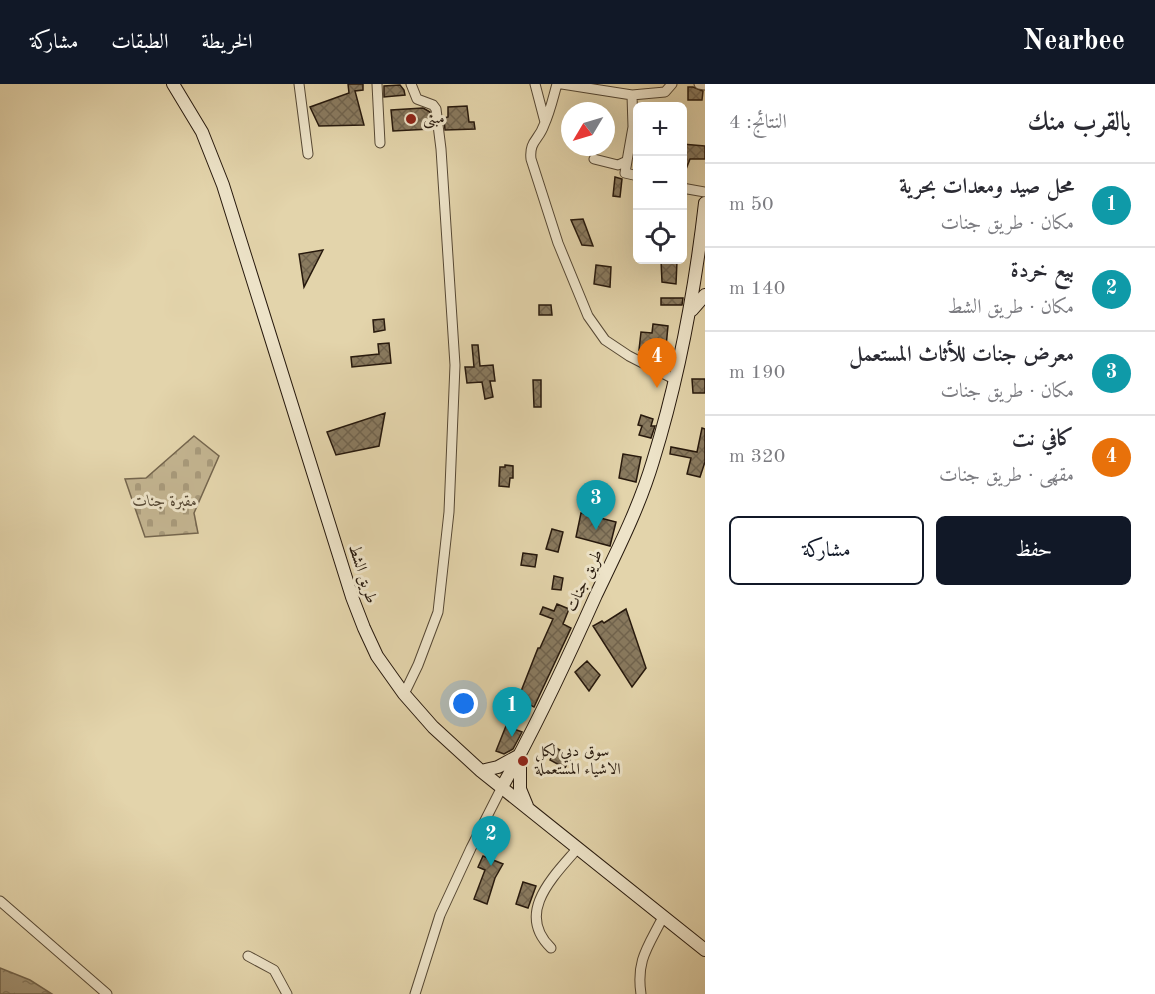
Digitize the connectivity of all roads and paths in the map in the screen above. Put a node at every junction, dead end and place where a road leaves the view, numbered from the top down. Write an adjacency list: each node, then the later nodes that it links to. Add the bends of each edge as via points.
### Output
1 (174, 84): 27 (main road, طريق الشط, via 202,132 223,185 352,597 377,656)
2 (298, 84): 15 (street)
3 (377, 84): 14 (street)
4 (411, 84): 27 (street, via 417,99 436,109 455,365 449,513 438,612)
5 (535, 84): 13 (street)
6 (557, 84): 13 (street)
7 (562, 84): 12 (street)
8 (645, 84): 12 (street)
9 (672, 84): 12 (street, via 664,92)
10 (699, 84): 11 (street)
11 (705, 85)
12 (637, 95): 17 (street)
13 (546, 122): 26 (street, via 533,141 531,159 558,243 588,316 604,340)
14 (380, 143)
15 (308, 154)
16 (594, 159): 17 (street, via 618,165)
17 (627, 161): 18 (street, via 625,173)
18 (633, 175)
19 (687, 189): 20 (street)
20 (705, 192)
21 (705, 203): 22 (main road, طريق جنات)
22 (702, 256): 23 (main road, طريق جنات)
23 (700, 281): 25 (main road, طريق جنات)
24 (705, 295): 25 (main road)
25 (689, 313): 26 (main road, طريق جنات)
26 (674, 379): 28 (main road, طريق جنات, via 653,462 629,525)
27 (404, 694): 29 (main road, طريق الشط)
28 (521, 755): 29 (main road); 30 (main road, طريق جنات); 31 (main road, via 519,778)
29 (481, 771): 30 (main road, طريق الشط)
30 (502, 787): 31 (main road, طريق الشط); 40 (street, via 440,915)
31 (527, 806): 32 (main road, طريق الشط)
32 (577, 849): 34 (main road, طريق الشط); 35 (street, via 551,879 537,907 538,930)
33 (0, 901): 38 (street)
34 (663, 917): 36 (main road, طريق الشط); 41 (street, via 640,962)
35 (551, 948)
36 (705, 950)
37 (248, 956): 39 (street, via 274,970)
38 (107, 994)
39 (287, 994)
40 (416, 994)
41 (640, 994)

